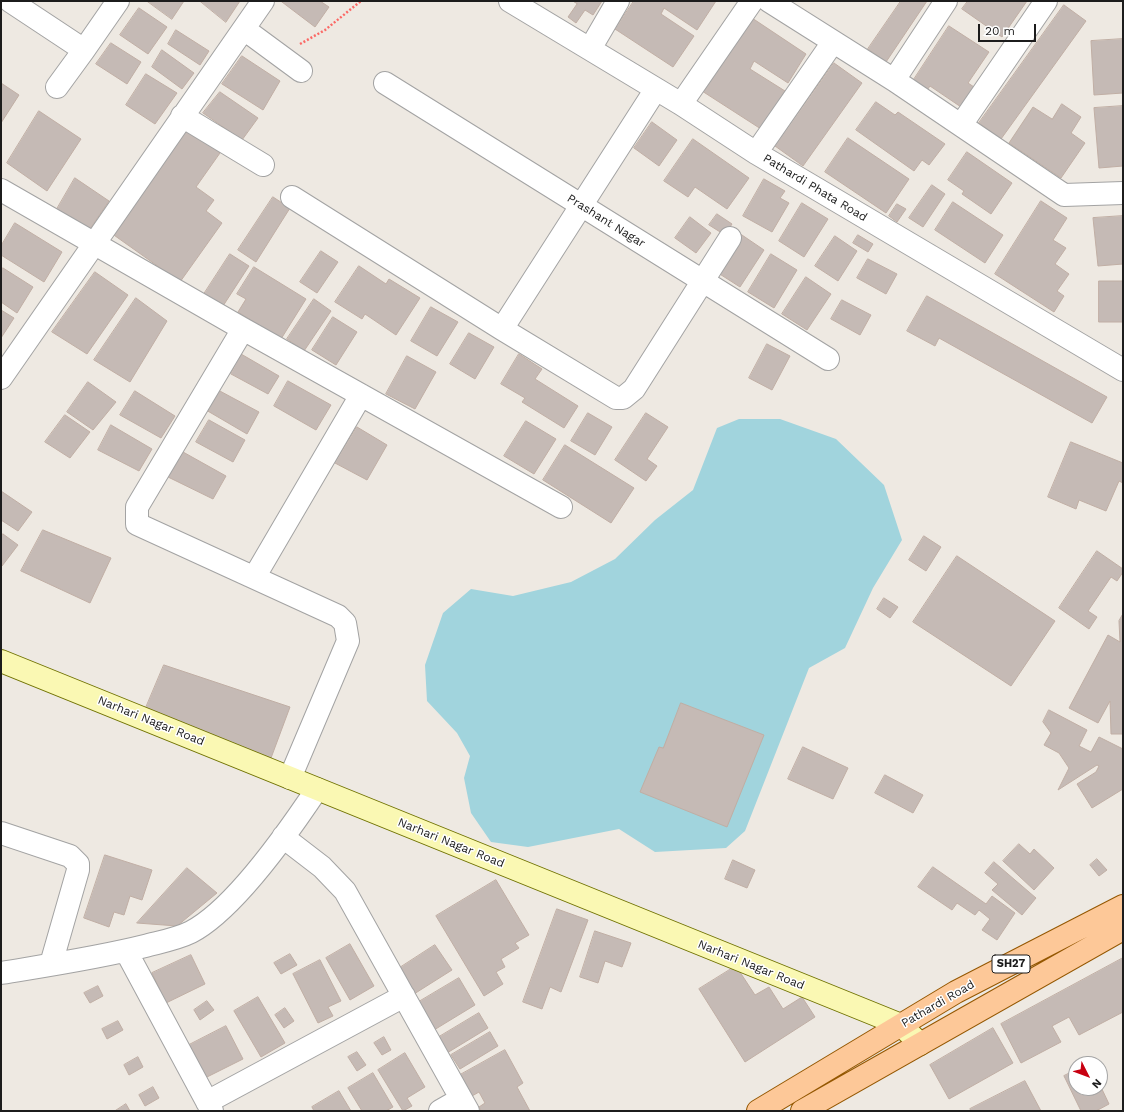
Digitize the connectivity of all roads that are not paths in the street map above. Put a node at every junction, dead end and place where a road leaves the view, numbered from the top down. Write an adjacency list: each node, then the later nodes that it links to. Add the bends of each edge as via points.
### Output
1 (10, 1): 13 (street)
2 (118, 1): 13 (street)
3 (263, 1): 10 (street)
4 (510, 1): 12 (street, Pathardi Phata Road)
5 (618, 1): 12 (street)
6 (752, 1): 19 (street)
7 (769, 1): 11 (street)
8 (946, 1): 15 (street)
9 (1046, 1): 21 (street)
10 (244, 29): 14 (street); 20 (street)
11 (833, 42): 15 (street); 22 (street)
12 (590, 49): 18 (street, Pathardi Phata Road)
13 (84, 50): 17 (street)
14 (301, 70)
15 (894, 80): 21 (street)
16 (385, 83): 27 (street, Prashant Nagar)
17 (57, 88)
18 (656, 89): 19 (street, Pathardi Phata Road); 27 (street)
19 (682, 104): 22 (street, Pathardi Phata Road)
20 (182, 116): 23 (street); 29 (street)
21 (961, 124): 25 (street, via 1064,195)
22 (756, 153): 34 (street, Pathardi Phata Road)
23 (263, 165)
24 (1, 190): 29 (street)
25 (1123, 193)
26 (292, 197): 32 (street)
27 (581, 206): 30 (street, Prashant Nagar); 32 (street)
28 (730, 238): 30 (street)
29 (94, 244): 31 (street); 35 (street)
30 (703, 282): 32 (street, via 634,389 623,398 616,398); 33 (street, Prashant Nagar)
31 (243, 329): 36 (street); 38 (street, via 137,507 137,524)
32 (502, 329)
33 (828, 359)
34 (1123, 370)
35 (1, 378)
36 (361, 395): 37 (street); 38 (street)
37 (561, 507)
38 (255, 576): 40 (street, via 338,616 347,632 348,641)
39 (1, 661): 40 (street, Narhari Nagar Road)
40 (290, 778): 41 (street, Narhari Nagar Road)
41 (317, 789): 43 (street); 50 (street, Narhari Nagar Road)
42 (1, 833): 47 (street, via 70,856 78,864)
43 (283, 837): 46 (street, via 245,884 212,918 191,932); 49 (street, via 322,867 345,891)
44 (1123, 906): 50 (main road, Pathardi Road / SH27, via 956,992)
45 (1123, 929): 51 (main road)
46 (126, 951): 47 (street); 53 (street)
47 (51, 964): 48 (street)
48 (1, 973)
49 (404, 996): 52 (street); 53 (street)
50 (901, 1025): 51 (street); 55 (main road, Pathardi Road / SH27)
51 (920, 1044): 56 (main road)
52 (464, 1105): 54 (street)
53 (210, 1107)
54 (440, 1111)
55 (758, 1111)
56 (802, 1111)

